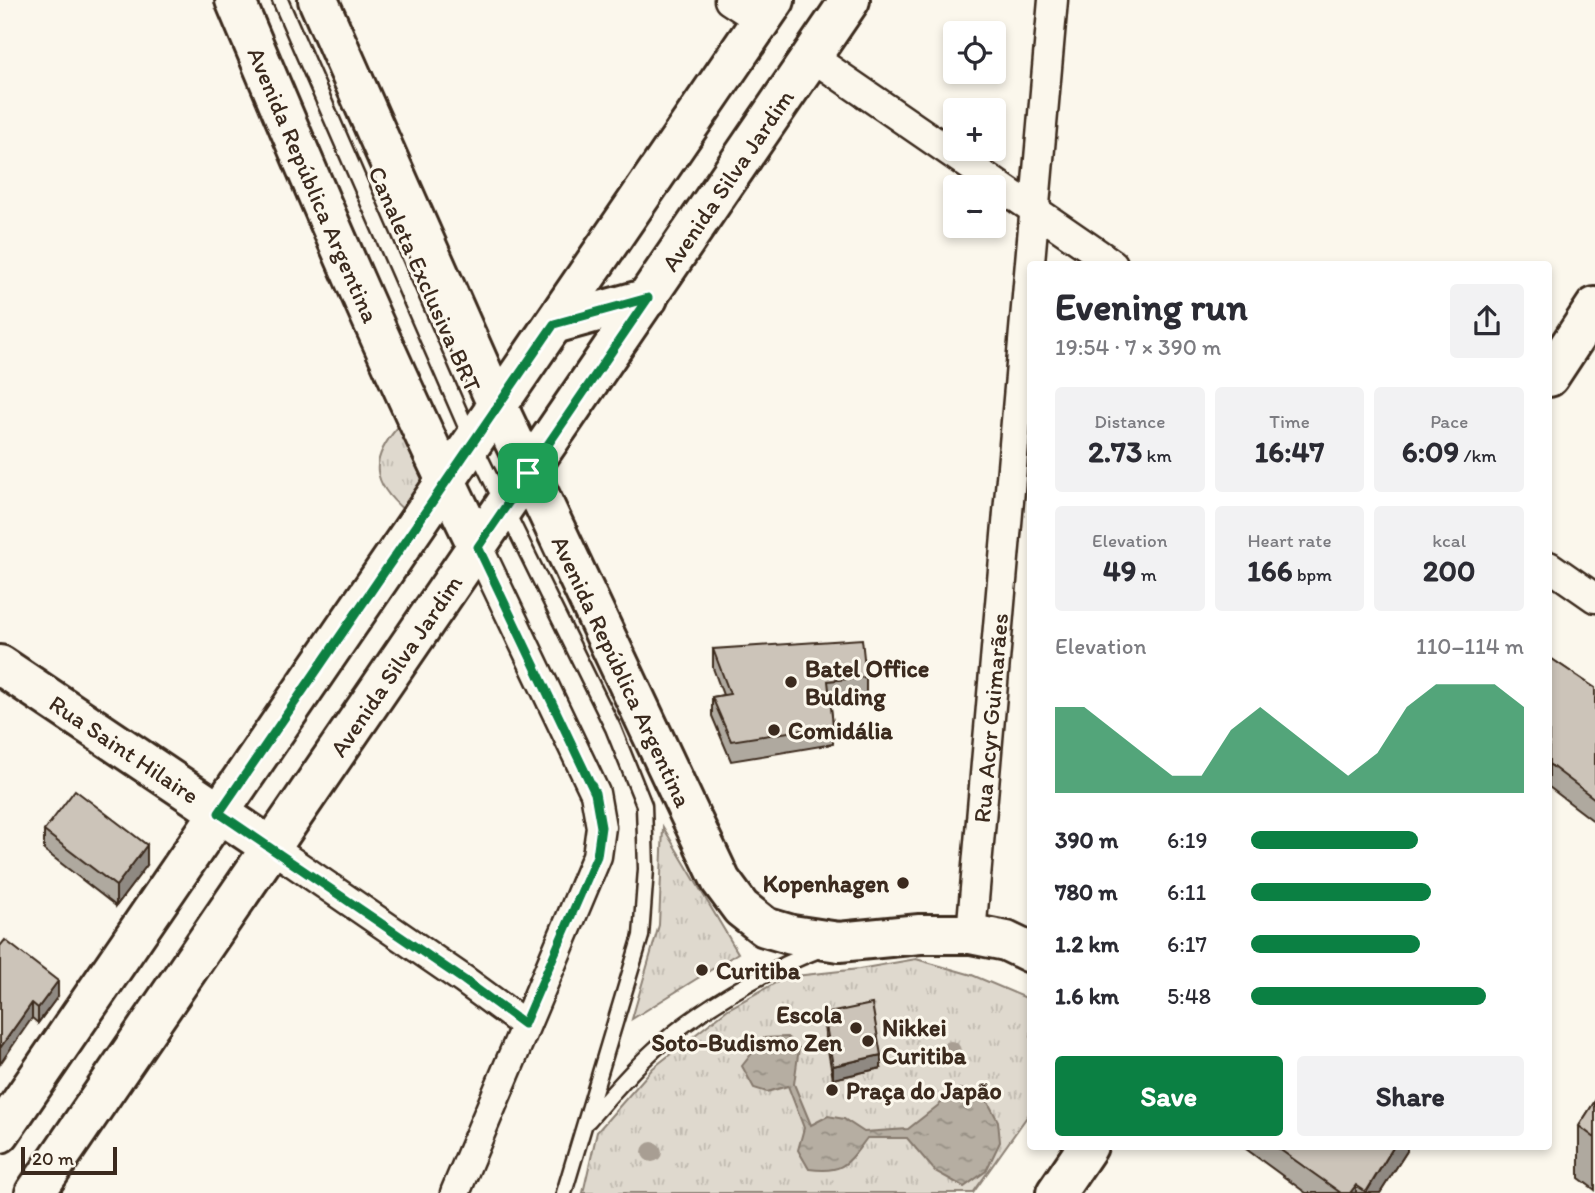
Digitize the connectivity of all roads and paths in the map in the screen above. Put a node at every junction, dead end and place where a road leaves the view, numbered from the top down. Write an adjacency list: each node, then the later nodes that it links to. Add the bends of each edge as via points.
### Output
1 (234, 0): 20 (main road, Avenida República Argentina)
2 (280, 0): 18 (lane, Canaleta Exclusiva BRT)
3 (318, 0): 17 (main road, Avenida República Argentina)
4 (729, 0): 7 (street)
5 (850, 0): 8 (main road, Avenida Silva Jardim)
6 (1053, 0): 9 (street, Rua Acyr Guimarães)
7 (768, 11): 15 (main road)
8 (812, 57): 9 (street); 12 (main road, Avenida Silva Jardim)
9 (1036, 211): 10 (street, Rua Acyr Guimarães); 11 (street)
10 (1032, 261)
11 (1108, 261)
12 (648, 298): 15 (main road); 19 (main road, Avenida Silva Jardim)
13 (1595, 307): 16 (main road)
14 (1027, 311): 28 (street, Rua Acyr Guimarães)
15 (554, 324): 17 (main road)
16 (1552, 372)
17 (498, 407): 18 (main road); 19 (main road, Avenida República Argentina)
18 (473, 443): 20 (main road); 21 (lane, Canaleta Exclusiva BRT)
19 (528, 473): 21 (main road, Avenida Silva Jardim); 29 (main road, Avenida República Argentina, via 721,881 741,908 765,927)
20 (446, 481): 22 (main road, Avenida República Argentina); 26 (main road)
21 (505, 508): 22 (main road, Avenida Silva Jardim); 32 (lane, Canaleta Exclusiva BRT, via 613,728 644,805 641,936)
22 (478, 547): 27 (main road, Avenida Silva Jardim); 31 (street, Avenida República Argentina, via 595,793 601,827 597,856)
23 (1552, 568): 24 (street)
24 (1595, 598)
25 (0, 665): 26 (main road, Rua Saint Hilaire)
26 (219, 813): 27 (main road, Rua Saint Hilaire); 33 (main road)
27 (272, 848): 31 (street, Rua Saint Hilaire); 35 (main road, Avenida Silva Jardim)
28 (971, 934): 29 (main road, Avenida República Argentina); 30 (main road, Avenida República Argentina, via 1006,941)
29 (839, 942): 32 (lane, Canaleta Exclusiva BRT, via 782,964 705,1011 656,1048)
30 (1027, 951)
31 (524, 1024): 36 (street)
32 (583, 1128): 37 (lane, Canaleta Exclusiva BRT)
33 (0, 1133)
34 (1085, 1150): 38 (main road)
35 (35, 1193)
36 (455, 1193)
37 (564, 1193)
38 (1056, 1193)

